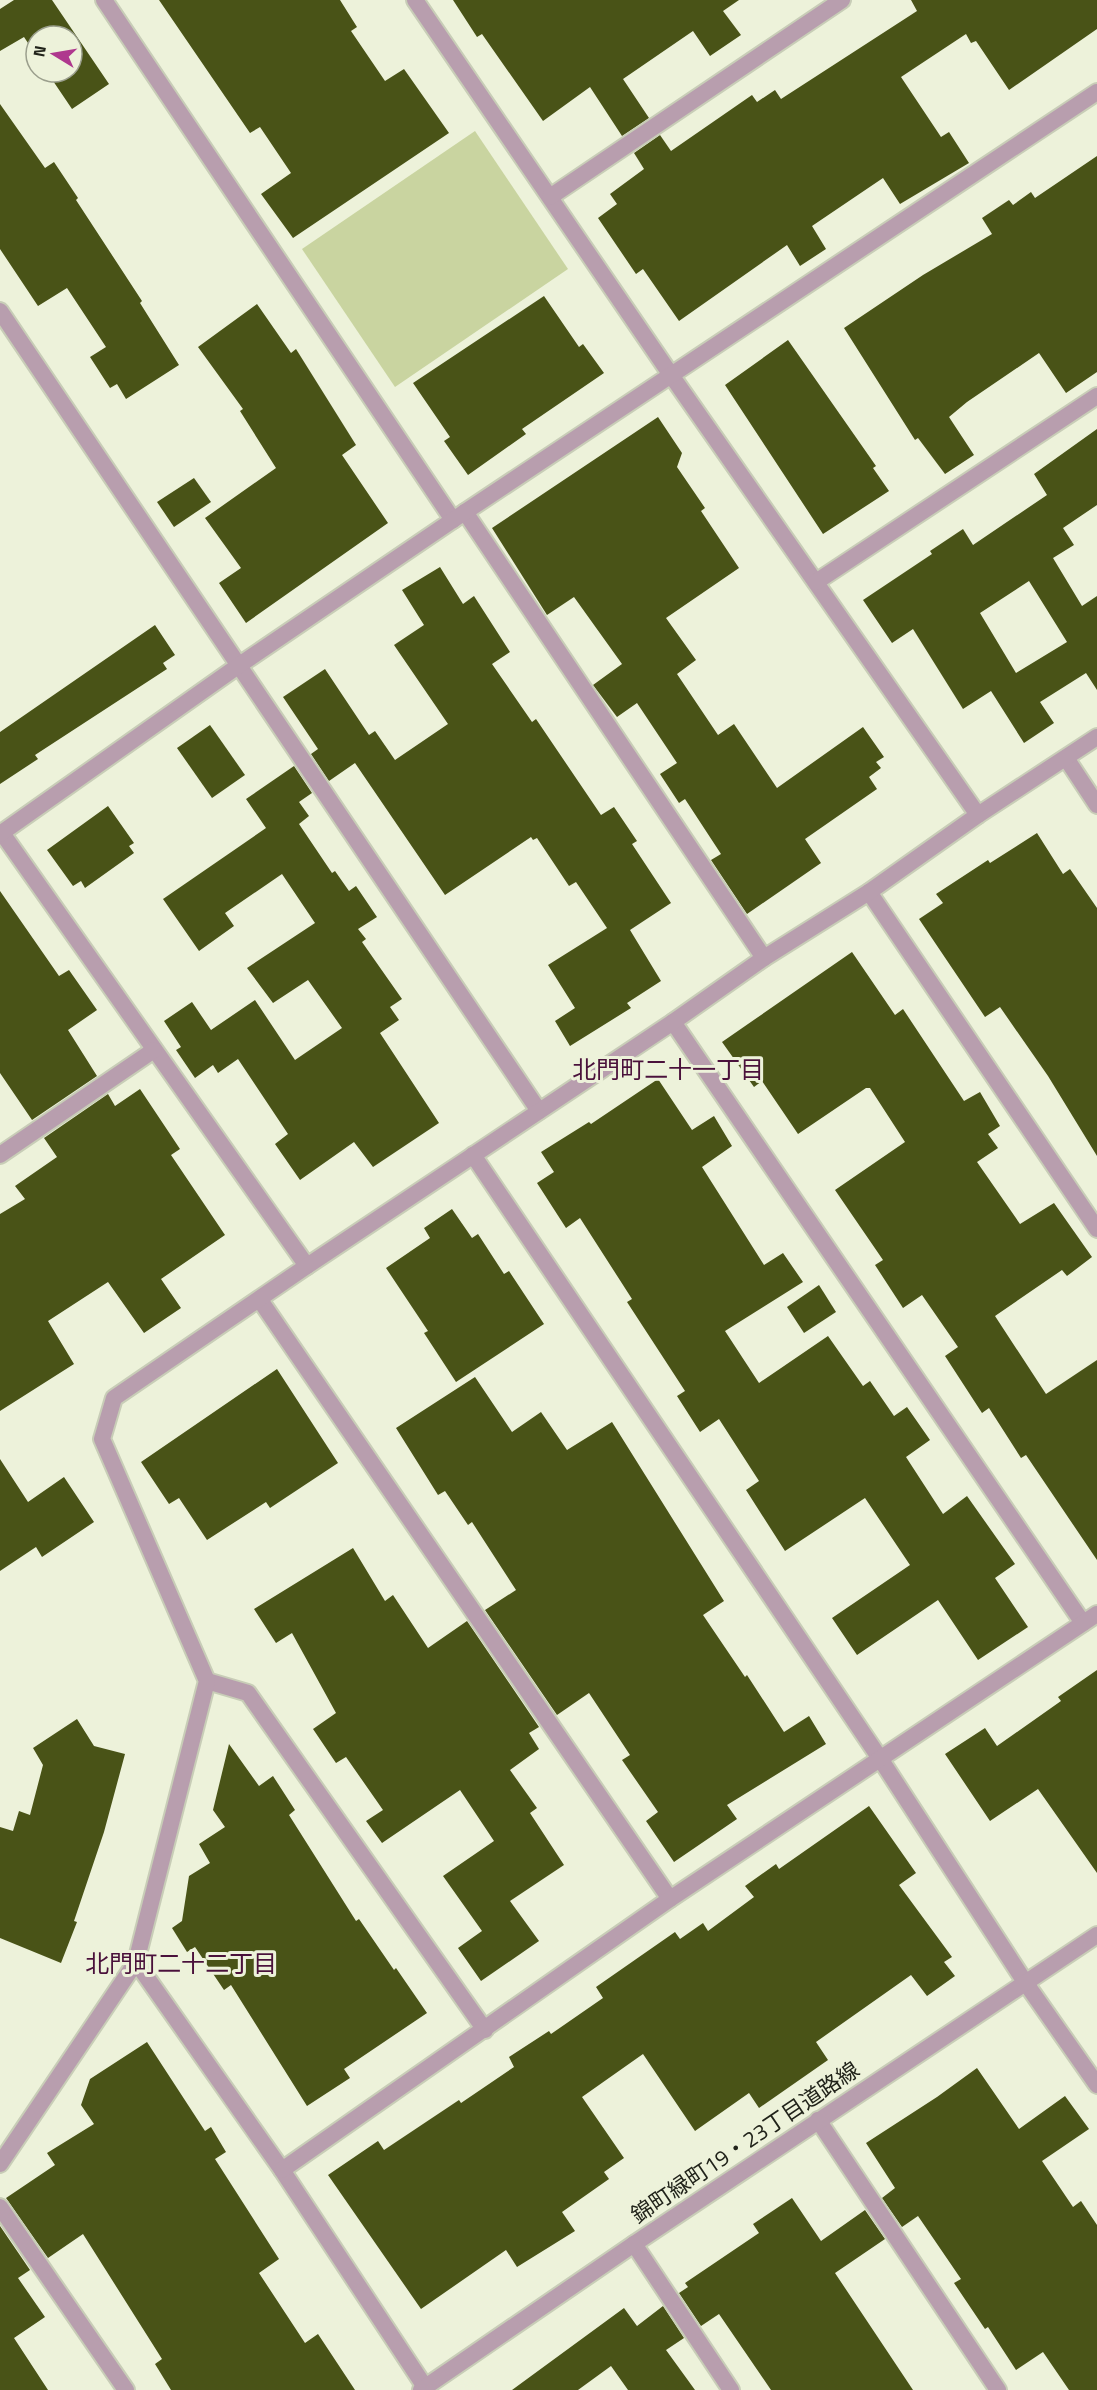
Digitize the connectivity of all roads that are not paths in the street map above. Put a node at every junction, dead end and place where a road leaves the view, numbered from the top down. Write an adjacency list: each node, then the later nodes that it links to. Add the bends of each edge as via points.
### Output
1 (104, 0): 9 (street)
2 (415, 0): 5 (street)
3 (842, 0): 5 (street)
4 (1097, 92): 7 (street)
5 (550, 197): 7 (street)
6 (0, 311): 11 (street)
7 (671, 375): 9 (street); 10 (street)
8 (1097, 396): 10 (street)
9 (459, 516): 11 (street); 18 (street)
10 (816, 582): 15 (street)
11 (238, 666): 16 (street); 21 (street)
12 (1097, 737): 13 (street)
13 (1066, 758): 14 (street); 15 (street)
14 (1097, 805)
15 (978, 815): 17 (street)
16 (1, 834): 20 (street)
17 (869, 892): 18 (street); 24 (street)
18 (764, 958): 19 (street)
19 (673, 1022): 21 (street); 27 (street)
20 (154, 1050): 22 (street); 25 (street)
21 (539, 1111): 23 (street)
22 (0, 1155)
23 (473, 1155): 25 (street); 29 (street)
24 (1097, 1229)
25 (307, 1266): 26 (street)
26 (260, 1300): 28 (street, via 114,1398 102,1439); 30 (street)
27 (1090, 1618): 29 (street)
28 (207, 1681): 32 (street); 34 (street, via 248,1693)
29 (881, 1760): 30 (street); 33 (street)
30 (670, 1899): 34 (street)
31 (1097, 1935): 33 (street, 錦町緑町19・23丁目道路線)
32 (136, 1962): 37 (street); 38 (street)
33 (1025, 1982): 35 (street); 36 (street, 錦町緑町19・23丁目道路線)
34 (485, 2030): 38 (street)
35 (1097, 2085)
36 (818, 2120): 40 (street, 錦町緑町19・23丁目道路線); 44 (street)
37 (0, 2163)
38 (282, 2170): 41 (street)
39 (0, 2206): 42 (street)
40 (634, 2244): 41 (street, 錦町緑町19・23丁目道路線); 43 (street)
41 (425, 2389)
42 (126, 2390)
43 (731, 2390)
44 (998, 2390)

